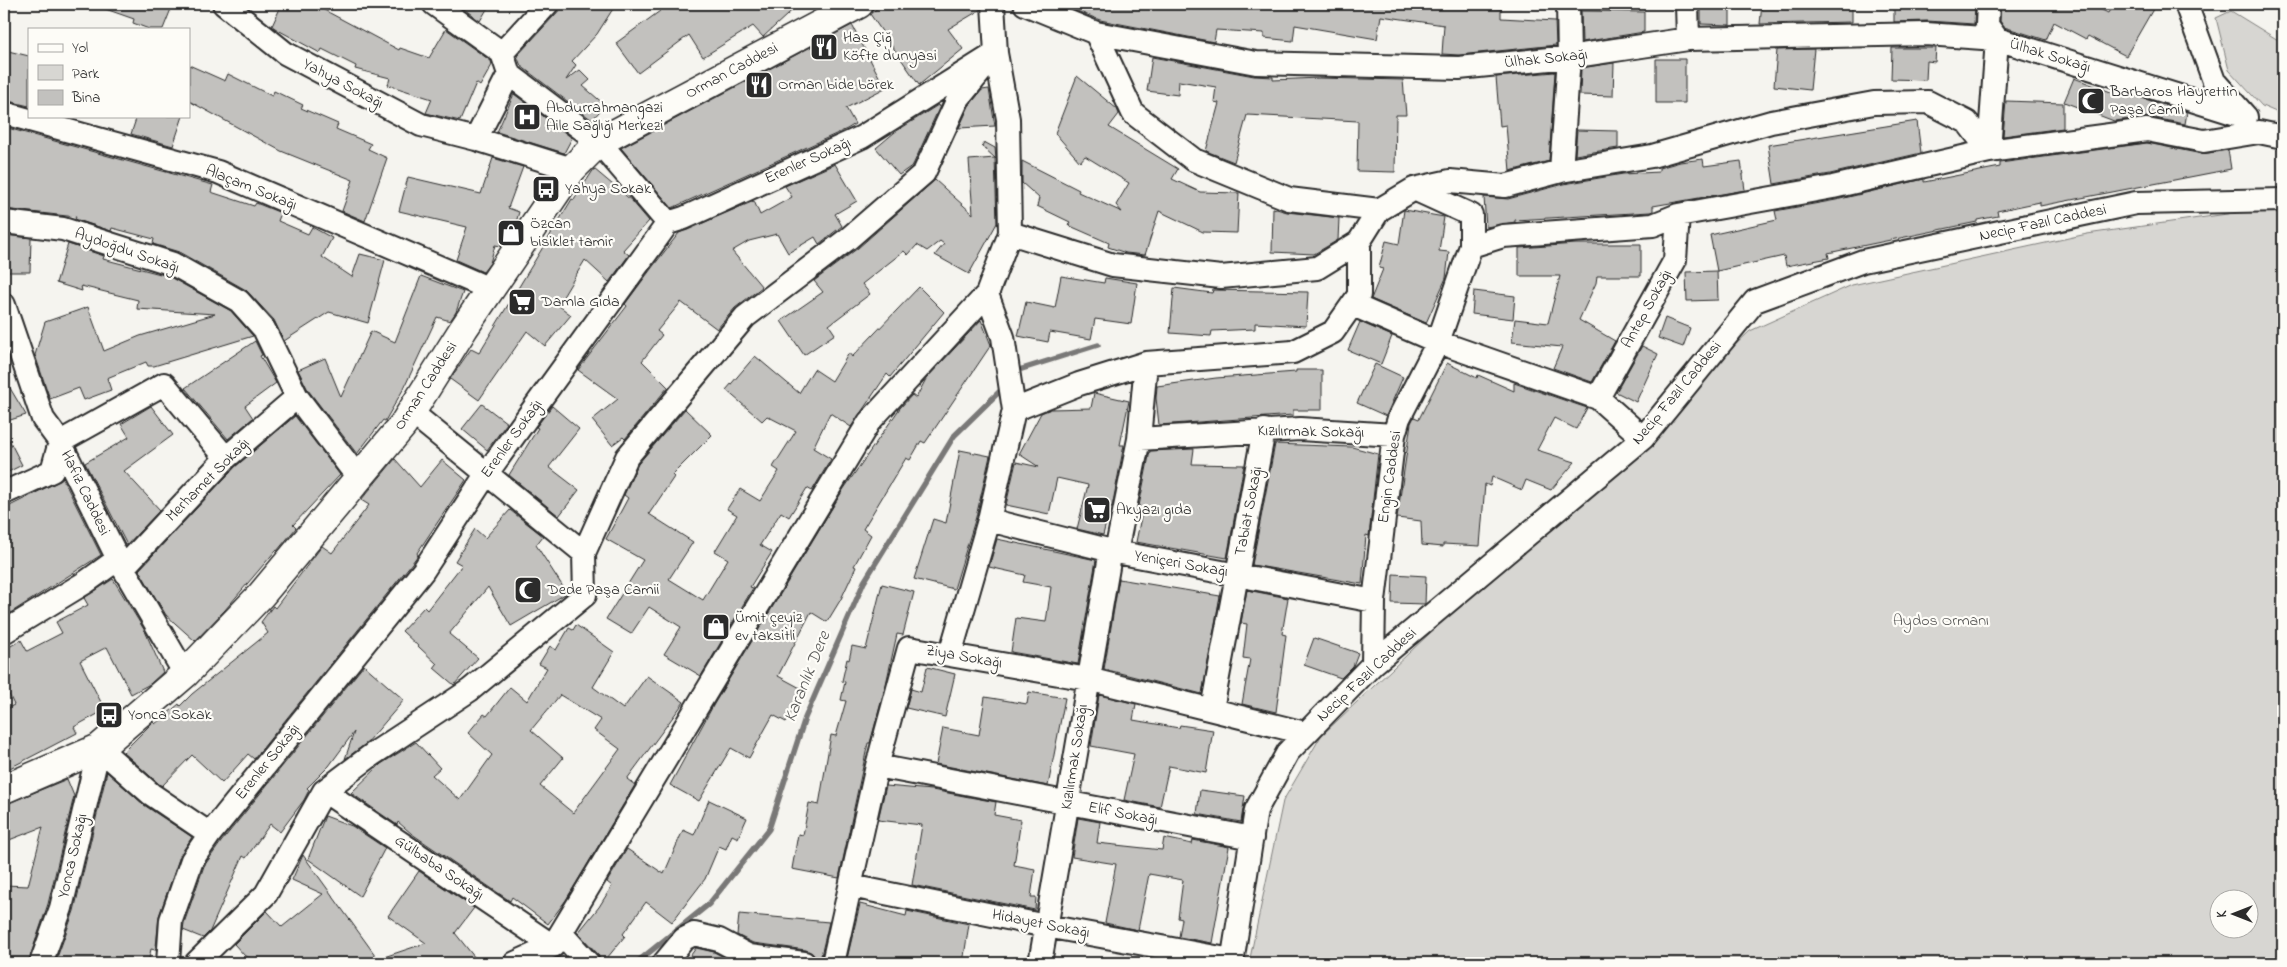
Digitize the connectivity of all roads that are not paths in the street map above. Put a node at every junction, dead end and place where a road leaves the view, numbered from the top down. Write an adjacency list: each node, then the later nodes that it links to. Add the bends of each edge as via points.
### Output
1 (224, 4): 20 (street, Yahya Sokağı, via 285,53 421,125)
2 (434, 4): 16 (street)
3 (548, 4): 16 (street)
4 (859, 4): 21 (street, Orman Caddesi)
5 (992, 4): 14 (street)
6 (1026, 4): 11 (street, Ülhak Sokağı)
7 (1568, 4): 15 (street)
8 (1686, 4): 12 (street)
9 (1988, 4): 13 (street, via 1987,26)
10 (2186, 4): 18 (street, via 2214,81)
11 (1096, 33): 15 (street, Ülhak Sokağı, via 1256,63 1459,68); 27 (street, via 1133,113 1194,160 1288,199)
12 (1688, 39): 13 (street, Ülhak Sokağı, via 1926,34); 15 (street, Ülhak Sokağı)
13 (1997, 39): 18 (street, Ülhak Sokağı); 22 (street, Ülhak Sokağı)
14 (996, 53): 30 (street, Erenler Sokağı, via 862,137); 31 (street, via 1008,119); 55 (street, via 958,99 924,173 849,238 746,317 627,457)
15 (1569, 57): 24 (street)
16 (506, 64): 20 (street); 21 (street)
17 (4, 113): 34 (street, Alaçam Sokağı, via 218,172)
18 (2253, 125): 19 (street); 22 (street, via 2204,141 2147,130)
19 (2283, 137)
20 (476, 139): 23 (street, Yahya Sokağı)
21 (599, 142): 23 (street, Orman Caddesi); 30 (street)
22 (1989, 150): 24 (street, via 1967,122 1928,102 1874,103 1771,122 1652,156); 28 (street, via 1833,186)
23 (572, 169): 34 (street, Orman Caddesi)
24 (1561, 171): 25 (street, via 1505,186 1450,180)
25 (1414, 189): 27 (street); 33 (street, Engin Caddesi, via 1471,215)
26 (2283, 200): 46 (street, Necip Fazıl Caddesi, via 2136,203 1863,261 1755,301)
27 (1379, 210): 32 (street)
28 (1678, 215): 33 (street, via 1653,225 1503,236); 41 (street, Antep Sokağı, via 1675,260)
29 (4, 222): 40 (street, Aydoğdu Sokağı, via 63,229 173,264 239,301 264,329)
30 (668, 223): 51 (street, Erenler Sokağı)
31 (1010, 233): 32 (street, via 1113,265 1221,277 1317,268); 35 (street)
32 (1359, 242): 36 (street, via 1359,296)
33 (1471, 246): 38 (street, Engin Caddesi)
34 (490, 289): 43 (street, Orman Caddesi)
35 (987, 294): 42 (street, via 1003,337); 75 (street, via 869,422)
36 (1353, 305): 38 (street); 39 (street, via 1333,332 1294,352)
37 (5, 313): 48 (street, Hafız Caddesi, via 43,419)
38 (1438, 342): 41 (street); 45 (street, Engin Caddesi, via 1399,418)
39 (1146, 363): 42 (street, via 1079,384); 47 (street, Kızılırmak Sokağı)
40 (297, 397): 49 (street, Merhamet Sokağı); 50 (street, Aydoğdu Sokağı, via 350,467)
41 (1598, 398): 46 (street)
42 (1014, 410): 53 (street)
43 (411, 412): 50 (street, Orman Caddesi); 51 (street)
44 (1264, 430): 45 (street, Kızılırmak Sokağı); 47 (street, Kızılırmak Sokağı); 57 (street, Tabiat Sokağı)
45 (1394, 435): 58 (street, Engin Caddesi)
46 (1643, 438): 61 (street, Necip Fazıl Caddesi)
47 (1139, 439): 54 (street, Kızılırmak Sokağı)
48 (60, 442): 49 (street, via 164,384); 52 (street, via 52,471); 56 (street, Hafız Caddesi)
49 (226, 458): 56 (street, Merhamet Sokağı)
50 (363, 472): 62 (street, Orman Caddesi, via 261,595)
51 (487, 473): 55 (street); 71 (street, Erenler Sokağı, via 423,571)
52 (4, 493)
53 (989, 520): 54 (street, Yeniçeri Sokağı); 60 (street)
54 (1114, 551): 57 (street, Yeniçeri Sokağı); 63 (street, Kızılırmak Sokağı)
55 (584, 553): 69 (street, via 585,595 470,690)
56 (120, 563): 59 (street, Merhamet Sokağı); 62 (street, Hafız Caddesi)
57 (1237, 574): 58 (street, Yeniçeri Sokağı); 64 (street, Tabiat Sokağı)
58 (1374, 601): 61 (street, Engin Caddesi)
59 (4, 632)
60 (950, 655): 63 (street, Ziya Sokağı); 67 (street, Ziya Sokağı, via 909,648)
61 (1373, 664): 65 (street, Necip Fazıl Caddesi)
62 (185, 674): 66 (street, Orman Caddesi)
63 (1088, 679): 64 (street, Ziya Sokağı); 70 (street, Kızılırmak Sokağı)
64 (1212, 709): 65 (street, Ziya Sokağı)
65 (1305, 733): 72 (street, Necip Fazıl Caddesi, via 1288,752 1256,810)
66 (99, 748): 68 (street, Orman Caddesi); 71 (street, via 151,794); 77 (street, Yonca Sokağı, via 61,908)
67 (877, 766): 70 (street, Elif Sokağı); 73 (street, Ziya Sokağı)
68 (4, 788)
69 (324, 790): 75 (street, Gülbaba Sokağı); 79 (street, via 266,894)
70 (1067, 803): 72 (street, Elif Sokağı); 74 (street, Kızılırmak Sokağı)
71 (210, 834): 78 (street, Erenler Sokağı, via 192,860 171,920)
72 (1252, 838): 76 (street, Necip Fazıl Caddesi)
73 (850, 886): 74 (street, Hidayet Sokağı); 84 (street, Ziya Sokağı)
74 (1046, 926): 76 (street, Hidayet Sokağı); 85 (street, Kızılırmak Sokağı)
75 (557, 939): 80 (street); 81 (street, Gülbaba Sokağı)
76 (1232, 961)
77 (41, 963)
78 (168, 963)
79 (196, 963)
80 (515, 963)
81 (588, 963)
82 (664, 963): 83 (street, via 684,939 694,934 719,940 749,956)
83 (804, 963)
84 (833, 963)
85 (1040, 963)

